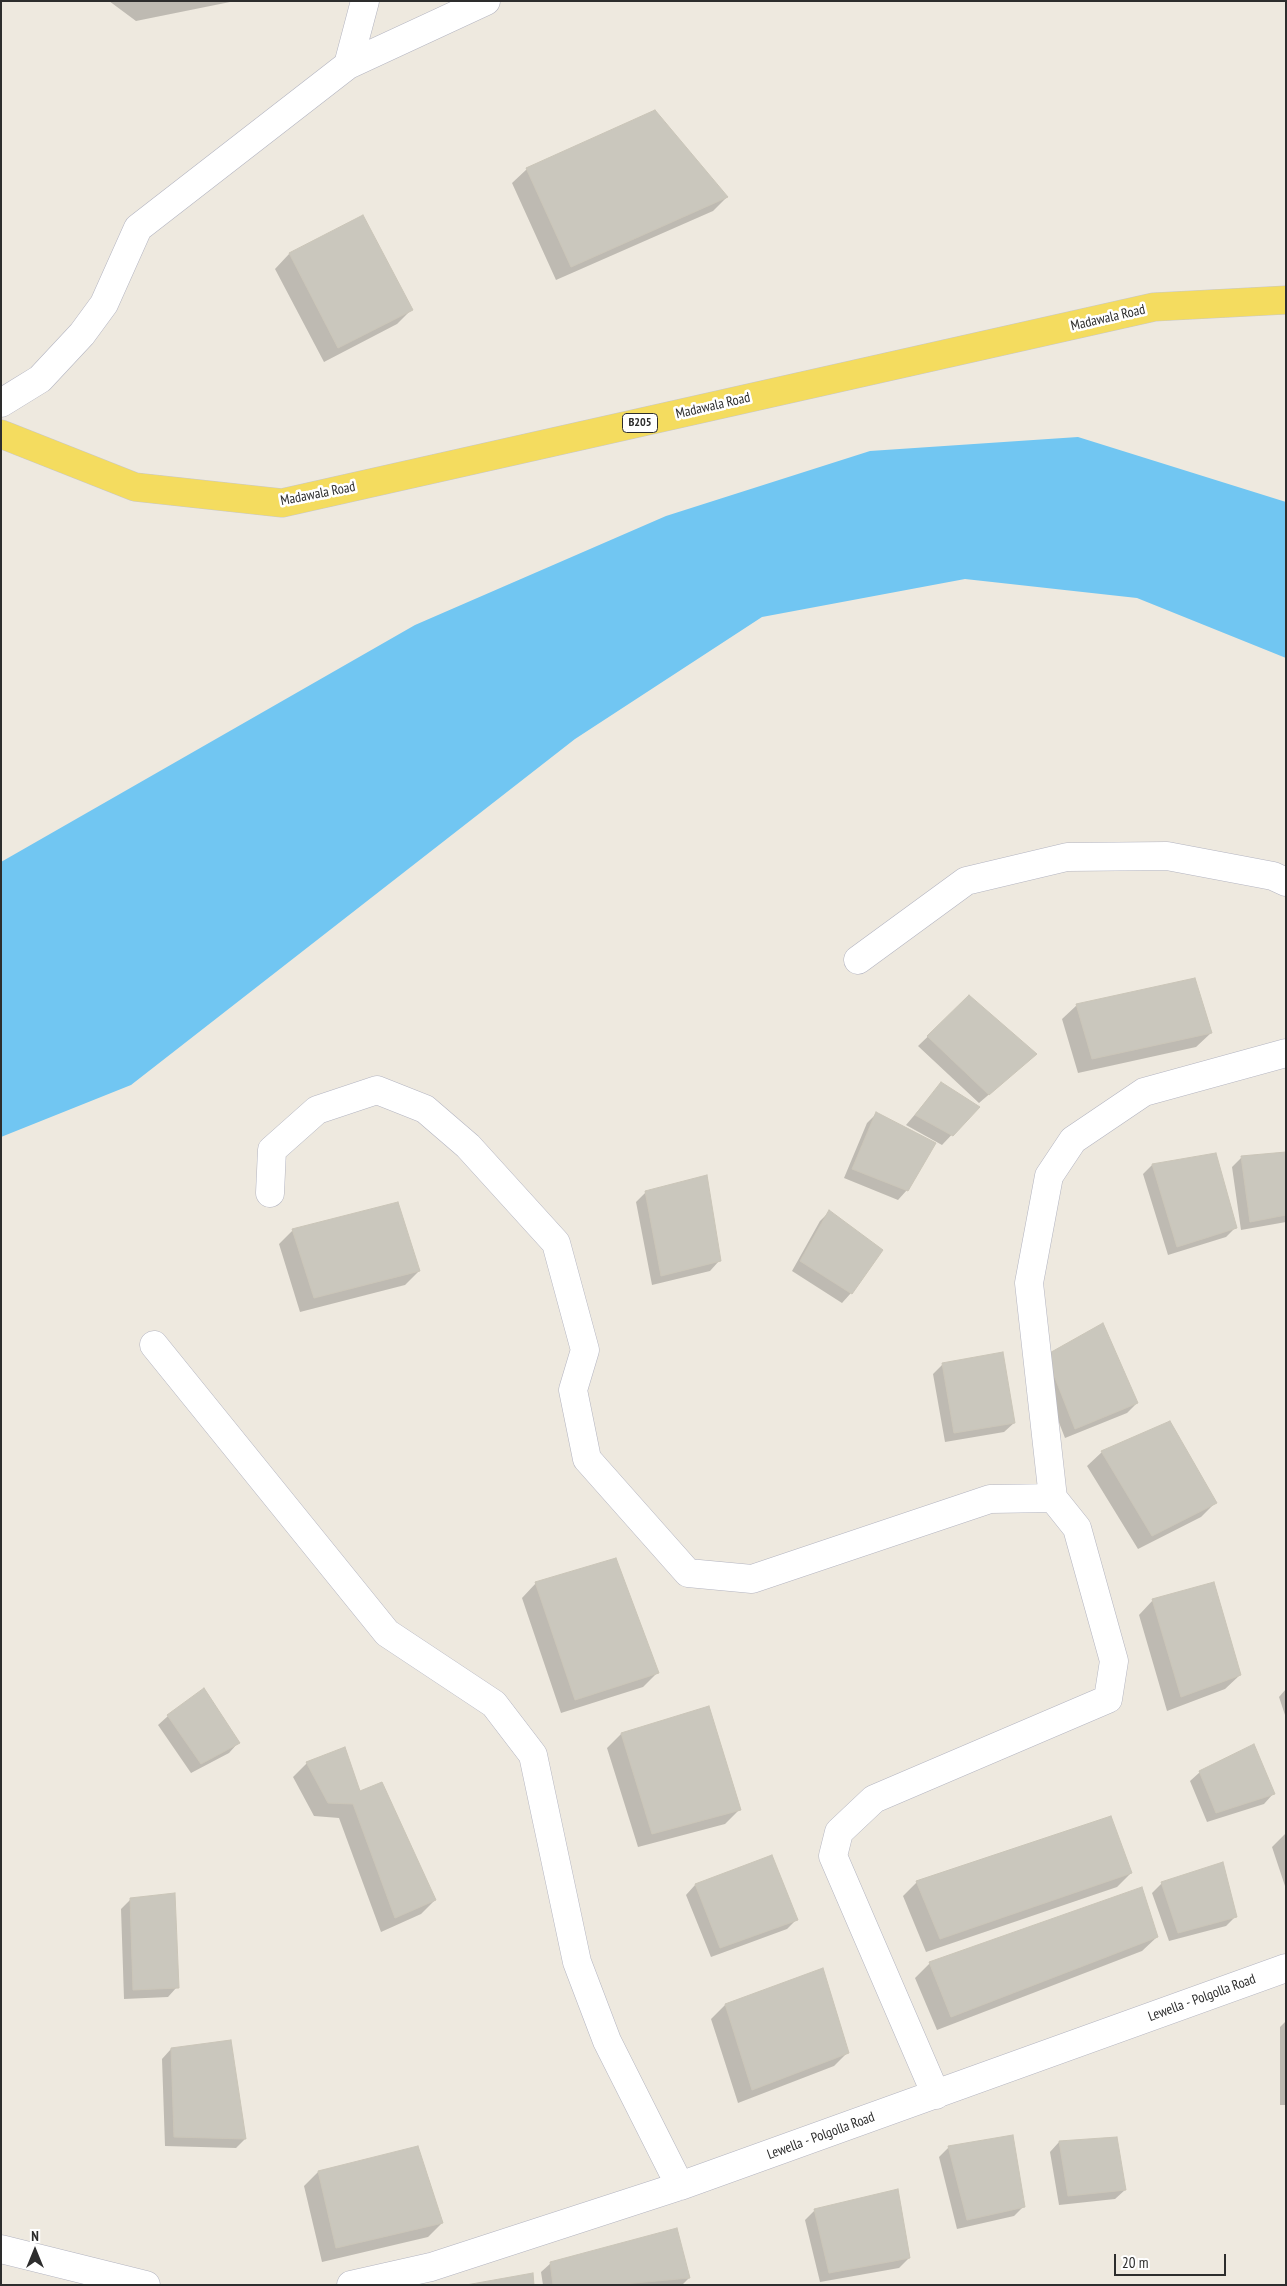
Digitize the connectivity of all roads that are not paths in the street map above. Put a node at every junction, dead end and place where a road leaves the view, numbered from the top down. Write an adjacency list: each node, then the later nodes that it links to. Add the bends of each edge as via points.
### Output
1 (365, 1): 3 (street)
2 (486, 1): 3 (street)
3 (348, 65): 5 (street, via 138,228 104,304 82,334 40,379)
4 (1286, 300): 6 (main road, Madawala Road / B205, via 1154,307 282,503 135,486)
5 (1, 403)
6 (1, 434)
7 (1286, 882): 8 (street, via 1273,876 1167,856 1067,857 966,882)
8 (858, 960)
9 (1286, 1053): 12 (street, via 1144,1092 1073,1140 1049,1176 1029,1283)
10 (270, 1193): 12 (street, via 272,1150 316,1110 377,1090 425,1109 468,1146 556,1244 585,1350 573,1390 587,1459 688,1573 752,1579 990,1499)
11 (154, 1345): 15 (street, via 387,1633 494,1704 533,1755 577,1962 607,2041)
12 (1053, 1498): 14 (street, via 1077,1528 1114,1661 1108,1699 874,1799 839,1832 833,1856)
13 (1286, 1968): 14 (street, Lewella - Polgolla Road)
14 (936, 2095): 15 (street, Lewella - Polgolla Road)
15 (680, 2186): 18 (street, Lewella - Polgolla Road, via 431,2266)
16 (1, 2248): 17 (street)
17 (146, 2285)
18 (351, 2285)

